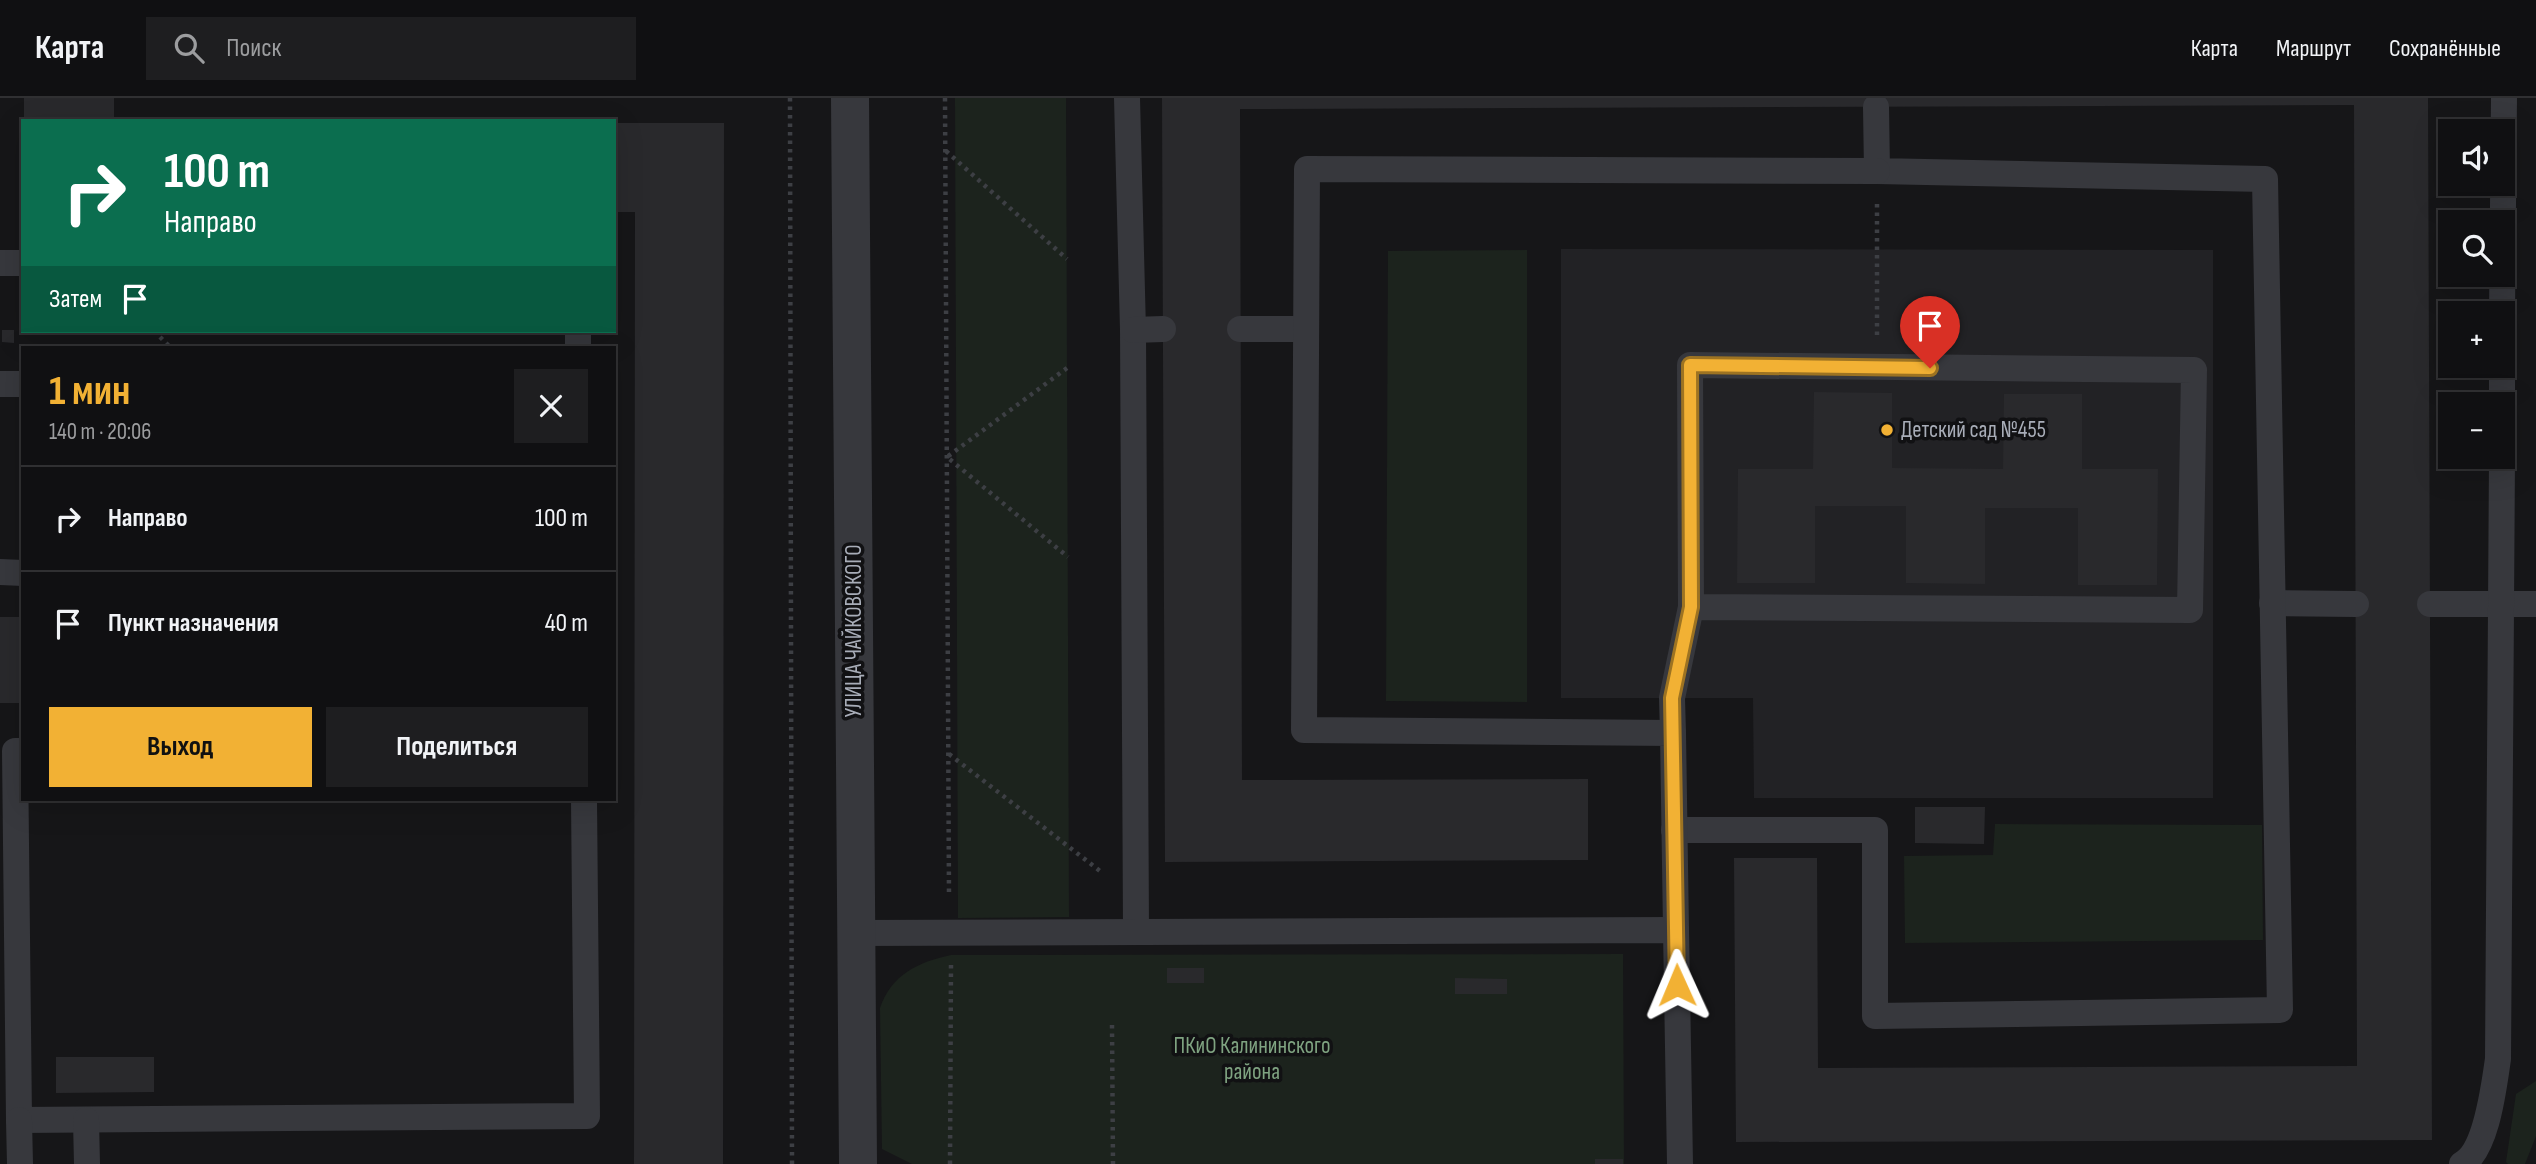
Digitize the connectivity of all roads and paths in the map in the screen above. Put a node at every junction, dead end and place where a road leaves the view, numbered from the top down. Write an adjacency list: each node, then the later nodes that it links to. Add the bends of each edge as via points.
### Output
1 (790, 98): 49 (path)
2 (850, 98): 43 (street, УЛИЦА ЧАЙКОВСКОГО)
3 (945, 98): 7 (path)
4 (1126, 98): 16 (lane)
5 (2504, 98): 12 (lane)
6 (1876, 107): 8 (lane)
7 (946, 150): 9 (path); 23 (path)
8 (1877, 171): 15 (lane, via 1307,169); 19 (path); 28 (lane, via 2265,179)
9 (1067, 259)
10 (0, 264): 11 (lane)
11 (21, 264)
12 (2502, 301)
13 (1163, 329): 16 (lane)
14 (1240, 329): 15 (lane)
15 (1306, 329): 34 (lane, via 1304,730)
16 (1133, 330): 39 (lane)
17 (156, 333): 18 (path)
18 (169, 346)
19 (1877, 367): 33 (lane, via 1690,365); 33 (lane, via 2194,370 2190,610)
20 (1067, 369): 23 (path)
21 (0, 384): 22 (lane)
22 (21, 384)
23 (947, 457): 25 (path); 36 (path)
24 (2502, 469): 31 (lane)
25 (1068, 557)
26 (0, 572): 27 (lane)
27 (21, 573)
28 (2272, 603): 29 (lane); 38 (lane, via 2280,1010 1875,1016 1875,830)
29 (2356, 604)
30 (2430, 604): 31 (lane)
31 (2501, 604): 32 (lane); 54 (lane, via 2498,1059 2489,1115 2471,1159)
32 (2536, 604)
33 (1691, 607): 34 (lane, via 1672,698)
34 (1673, 733): 38 (lane)
35 (21, 751): 46 (lane, via 15,751)
36 (949, 754): 39 (path); 42 (path)
37 (584, 801): 45 (lane, via 587,1116)
38 (1674, 830): 40 (lane)
39 (1136, 900): 41 (lane)
40 (1676, 930): 41 (lane); 53 (lane)
41 (1136, 931): 42 (lane)
42 (950, 932): 43 (lane); 51 (path)
43 (856, 933): 50 (street, УЛИЦА ЧАЙКОВСКОГО)
44 (1112, 1025): 52 (path)
45 (86, 1119): 46 (lane); 48 (lane)
46 (19, 1120): 47 (lane)
47 (20, 1164)
48 (86, 1164)
49 (792, 1164)
50 (858, 1164)
51 (950, 1164)
52 (1113, 1164)
53 (1680, 1164)
54 (2462, 1164)

